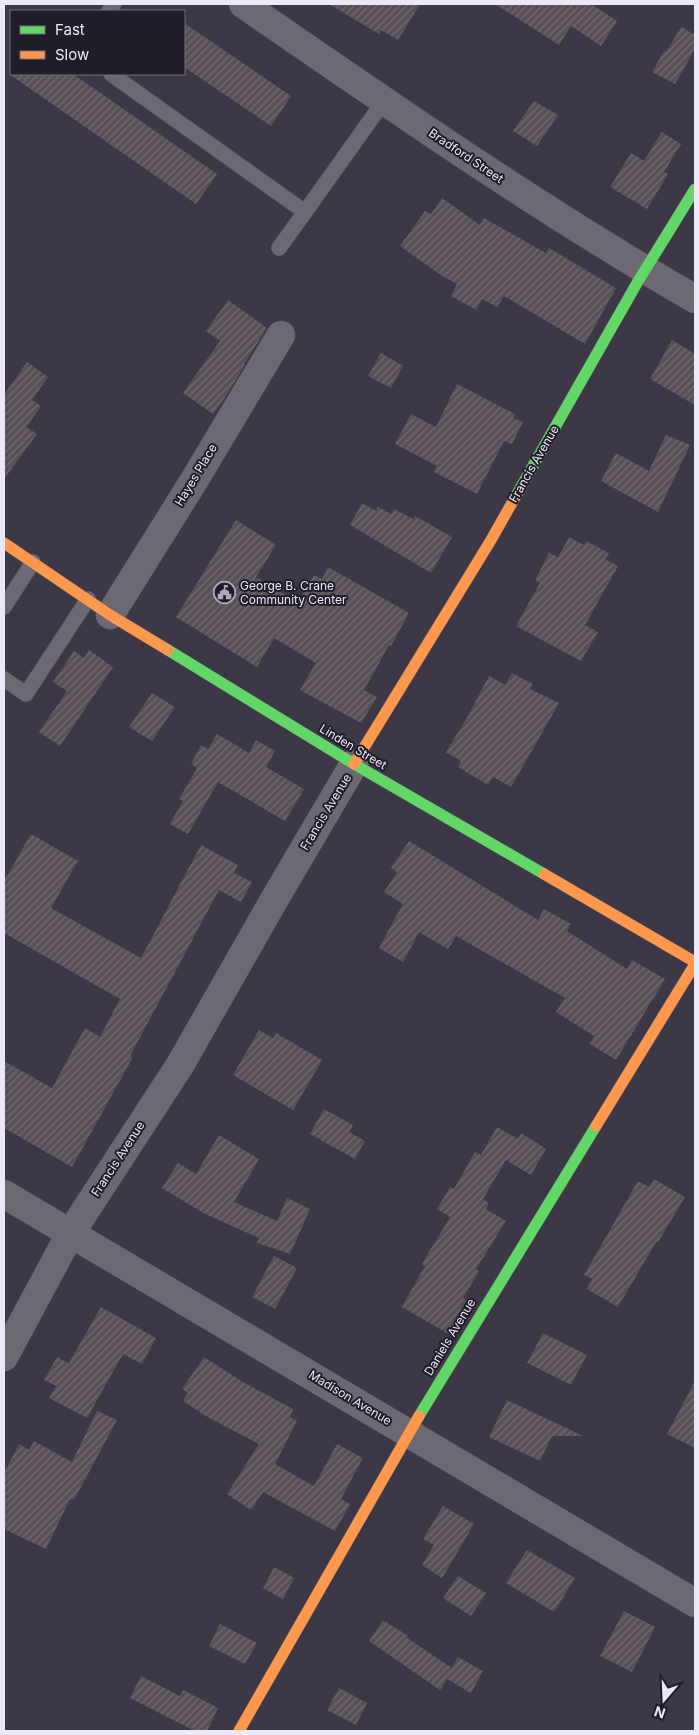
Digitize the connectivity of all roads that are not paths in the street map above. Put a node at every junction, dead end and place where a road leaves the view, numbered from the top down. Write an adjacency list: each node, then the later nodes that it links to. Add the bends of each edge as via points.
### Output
1 (243, 4): 3 (street, Bradford Street)
2 (112, 75): 5 (lane)
3 (384, 101): 5 (lane); 7 (street, Bradford Street, via 473,162)
4 (695, 189): 7 (street, Francis Avenue)
5 (305, 212): 6 (lane)
6 (279, 248)
7 (645, 270): 8 (street, Bradford Street); 16 (street, Francis Avenue, via 491,540)
8 (695, 299)
9 (281, 335): 14 (street, Hayes Place)
10 (4, 542): 11 (street, Linden Street)
11 (33, 562): 12 (street, Linden Street); 13 (lane)
12 (88, 599): 14 (street, Linden Street); 15 (lane, via 26,694)
13 (4, 607)
14 (110, 615): 16 (street, Linden Street)
15 (4, 680)
16 (354, 764): 17 (street, Linden Street); 19 (street, Francis Avenue, via 180,1065)
17 (695, 963): 21 (street, Daniels Avenue)
18 (4, 1194): 19 (street, Madison Avenue)
19 (70, 1234): 20 (street, Francis Avenue); 21 (street, Madison Avenue)
20 (4, 1358)
21 (408, 1432): 22 (street, Madison Avenue); 23 (street, Daniels Avenue)
22 (695, 1603)
23 (240, 1731)

